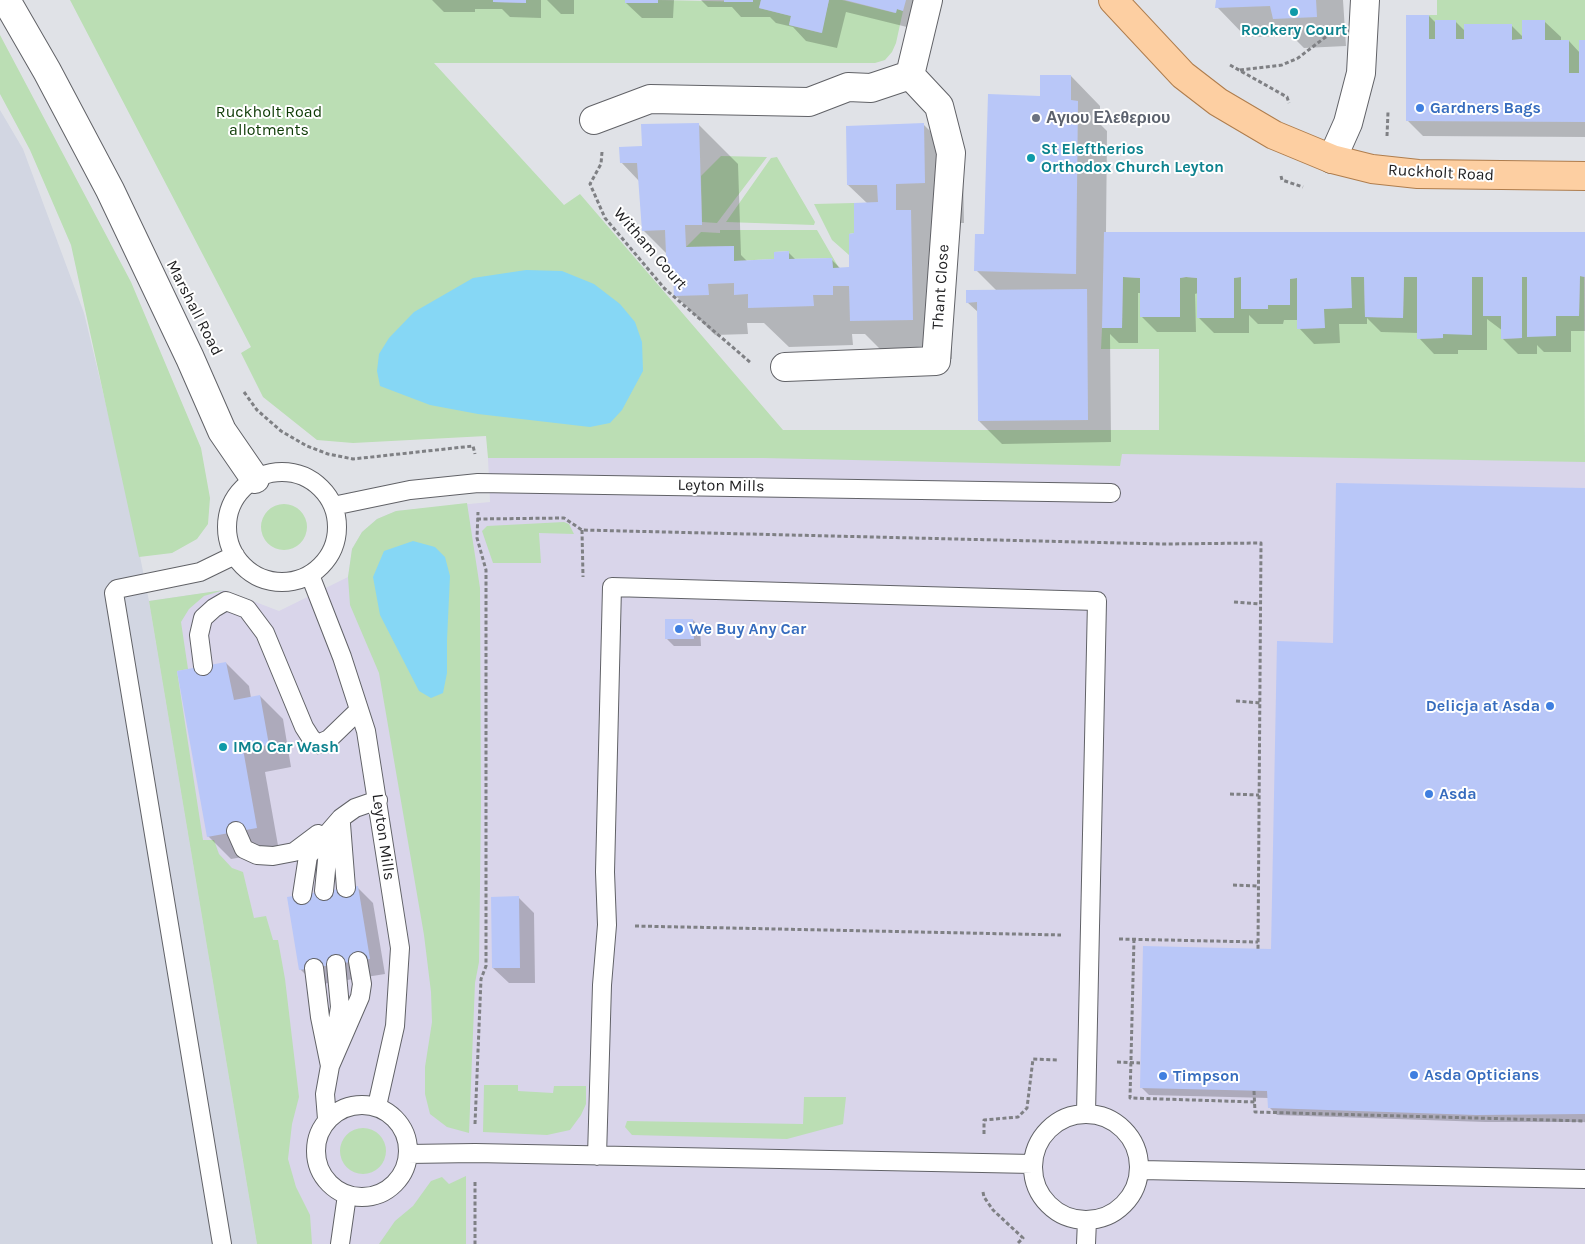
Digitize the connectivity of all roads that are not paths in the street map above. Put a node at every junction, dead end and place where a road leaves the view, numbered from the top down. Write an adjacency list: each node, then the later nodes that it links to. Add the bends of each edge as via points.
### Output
1 (6, 0): 10 (street, Marshall Road, via 110,190 222,431)
2 (928, 0): 5 (street)
3 (1113, 0): 7 (main road, Ruckholt Road, via 1183,74 1218,102 1274,135)
4 (1365, 0): 7 (street, via 1361,73 1348,123)
5 (910, 75): 6 (street, via 871,88 848,87 809,102 650,99); 9 (street, Thant Close, via 939,106 951,153 936,361)
6 (594, 120)
7 (1332, 159): 8 (main road, Ruckholt Road, via 1418,174)
8 (1585, 176)
9 (785, 368)
10 (254, 479): 12 (lane, via 276,473 302,476 320,487); 13 (lane, via 240,492 230,509 227,527)
11 (1111, 493): 12 (lane, Leyton Mills, via 478,483 410,490)
12 (333, 506): 14 (lane, via 338,524 335,546 324,564)
13 (235, 555): 14 (lane, via 245,568 269,581 290,582); 37 (lane, via 200,572 117,589 114,594)
14 (310, 576): 16 (lane, Leyton Mills)
15 (203, 666): 16 (lane, via 199,635 203,618 226,601 247,609 265,633 304,727 318,744 329,739)
16 (359, 710): 17 (lane, Leyton Mills, via 366,731)
17 (378, 800): 18 (lane, via 355,808); 27 (lane, Leyton Mills, via 400,948 396,1026)
18 (340, 818): 19 (lane, via 294,852 273,856 257,855 244,849); 20 (lane); 21 (lane, via 328,850); 22 (lane, via 308,856)
19 (236, 831)
20 (346, 888)
21 (324, 891)
22 (302, 895)
23 (358, 960): 26 (lane, via 362,984 360,997)
24 (336, 964): 26 (lane, via 340,1007)
25 (314, 968): 26 (lane)
26 (330, 1066): 29 (lane, via 325,1094)
27 (377, 1106): 29 (lane, via 358,1104 339,1110); 30 (lane, via 395,1118 406,1135)
28 (1086, 1113): 31 (lane, via 1096,601 612,587 605,872 607,925 602,985); 32 (lane, via 1059,1121 1045,1133 1037,1145); 33 (lane, via 1108,1118 1120,1126 1131,1139)
29 (327, 1119): 35 (lane, via 315,1146 317,1167 329,1184)
30 (408, 1154): 31 (lane); 35 (lane, via 404,1171 390,1188 364,1198)
31 (598, 1156): 32 (lane)
32 (1033, 1164): 36 (lane, via 1037,1189 1046,1203 1062,1215)
33 (1141, 1170): 34 (lane); 36 (lane, via 1133,1192 1122,1207 1113,1214)
34 (1585, 1179)
35 (347, 1195): 38 (lane)
36 (1087, 1220): 39 (lane)
37 (222, 1244)
38 (340, 1244)
39 (1086, 1244)

